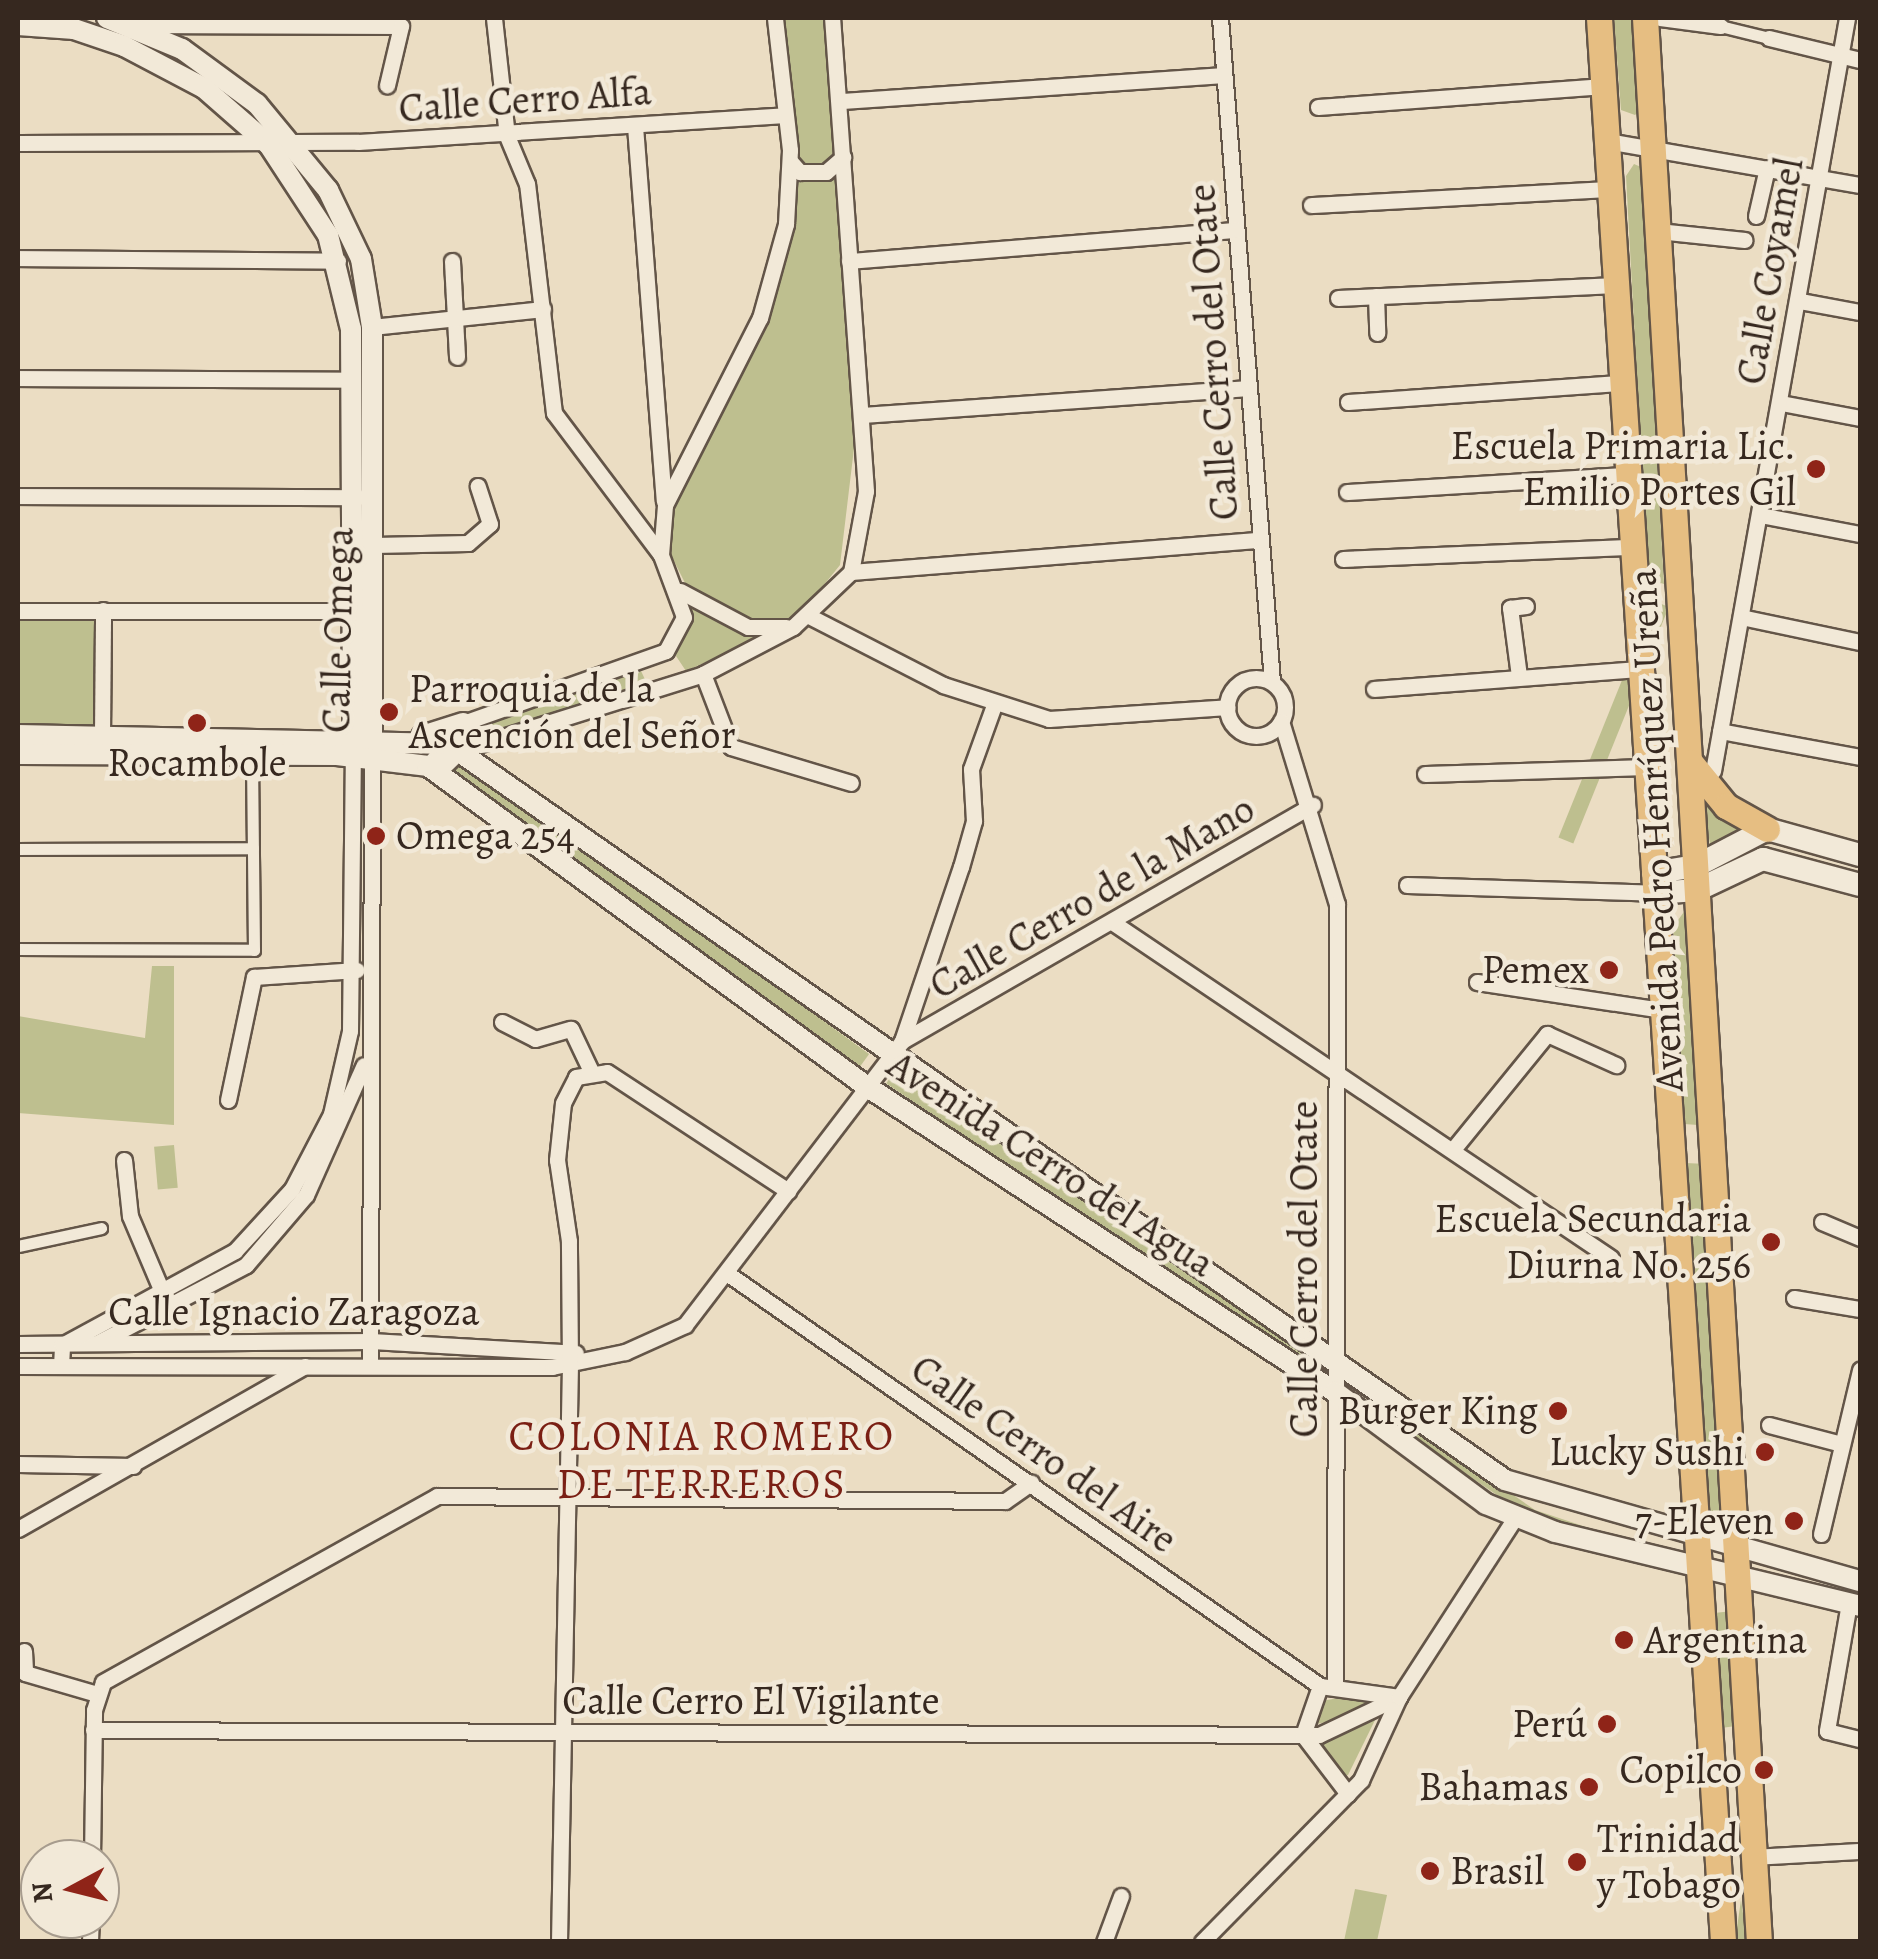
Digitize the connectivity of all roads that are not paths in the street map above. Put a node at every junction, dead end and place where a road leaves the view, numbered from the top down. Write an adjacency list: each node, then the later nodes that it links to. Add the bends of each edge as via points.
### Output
1 (107, 18): 11 (street, Calle Omega)
2 (494, 18): 24 (street)
3 (776, 18): 22 (street)
4 (832, 18): 20 (street)
5 (1220, 18): 17 (street, Calle Cerro del Otate)
6 (1600, 18): 19 (main road, Avenida Pedro Henríquez Ureña)
7 (1644, 18): 29 (main road, Avenida Pedro Henríquez Ureña)
8 (1660, 18): 13 (street)
9 (1848, 18): 15 (street, Calle Coyamel)
10 (66, 22): 12 (street); 27 (street, Calle Omega, via 171,67)
11 (132, 25): 18 (street, via 400,26); 28 (street, Calle Omega, via 220,73)
12 (18, 26)
13 (1720, 26): 14 (street)
14 (1769, 38): 15 (street)
15 (1840, 55): 16 (street); 33 (street, Calle Coyamel)
16 (1860, 60)
17 (1224, 75): 20 (street); 40 (street, Calle Cerro del Otate)
18 (388, 85)
19 (1604, 86): 21 (street); 25 (main road, Avenida Pedro Henríquez Ureña)
20 (842, 101): 30 (street)
21 (1318, 107)
22 (784, 115): 23 (street, Calle Cerro Alfa); 31 (street)
23 (635, 126): 24 (street, Calle Cerro Alfa); 70 (street)
24 (508, 136): 28 (street, Calle Cerro Alfa); 51 (street, via 528,184)
25 (1607, 140): 29 (street); 37 (main road, Avenida Pedro Henríquez Ureña)
26 (18, 144): 27 (street, Calle Cerro Alfa)
27 (268, 144): 28 (street, Calle Cerro Alfa); 44 (street, Calle Omega)
28 (292, 144): 54 (street, Calle Omega, via 350,230)
29 (1652, 146): 32 (street); 41 (main road, Avenida Pedro Henríquez Ureña)
30 (843, 157): 31 (street, via 826,172 800,172); 36 (street)
31 (790, 161): 34 (street)
32 (1766, 168): 33 (street); 39 (street)
33 (1818, 177): 35 (street); 50 (street, Calle Coyamel)
34 (790, 183): 36 (street, via 830,176); 70 (street, via 760,318)
35 (1860, 185)
36 (845, 189): 46 (street)
37 (1610, 189): 38 (street); 47 (main road, Avenida Pedro Henríquez Ureña)
38 (1311, 205)
39 (1756, 216)
40 (1236, 230): 46 (street); 60 (street, Calle Cerro del Otate)
41 (1658, 231): 42 (street); 81 (main road, Avenida Pedro Henríquez Ureña)
42 (1745, 240)
43 (18, 258): 44 (street)
44 (338, 260): 58 (street, Calle Omega)
45 (452, 261): 53 (street)
46 (849, 261): 63 (street)
47 (1616, 285): 48 (street); 59 (main road, Avenida Pedro Henríquez Ureña)
48 (1376, 296): 49 (street); 55 (street)
49 (1338, 298)
50 (1800, 301): 52 (street); 62 (street, Calle Coyamel)
51 (543, 309): 53 (street); 76 (street, via 554,413)
52 (1860, 312)
53 (455, 322): 54 (street); 56 (street)
54 (372, 327): 69 (street, Calle Omega)
55 (1377, 333)
56 (457, 357)
57 (18, 378): 58 (street)
58 (352, 380): 69 (street, Calle Omega)
59 (1622, 383): 61 (street); 65 (main road, Avenida Pedro Henríquez Ureña)
60 (1249, 388): 63 (street); 73 (street, Calle Cerro del Otate)
61 (1348, 402)
62 (1781, 403): 64 (street); 71 (street, Calle Coyamel)
63 (862, 416): 78 (street, via 864,531)
64 (1860, 418)
65 (1628, 475): 67 (street); 75 (main road, Avenida Pedro Henríquez Ureña)
66 (478, 486): 74 (street, via 490,524 468,543)
67 (1347, 492)
68 (18, 496): 69 (street)
69 (363, 497): 74 (street, Calle Omega); 85 (street, Calle Omega)
70 (665, 505): 76 (street)
71 (1760, 515): 72 (street); 87 (street, Calle Coyamel)
72 (1860, 534)
73 (1260, 540): 78 (street); 94 (street, Calle Cerro del Otate)
74 (374, 545): 105 (street, Calle Omega)
75 (1633, 546): 77 (street); 80 (main road, Avenida Pedro Henríquez Ureña)
76 (661, 555): 79 (street)
77 (1343, 559)
78 (851, 572): 86 (street)
79 (680, 590): 88 (street, via 748,627); 90 (street, via 679,637)
80 (1636, 590): 81 (main road); 91 (main road, Avenida Pedro Henríquez Ureña)
81 (1680, 592): 111 (main road, Avenida Pedro Henríquez Ureña)
82 (1526, 606): 93 (street, via 1510,608)
83 (18, 610): 84 (street)
84 (104, 610): 85 (street); 103 (street)
85 (353, 611): 105 (street, Calle Omega)
86 (809, 616): 88 (street); 97 (street)
87 (1741, 617): 89 (street); 101 (street, Calle Coyamel)
88 (793, 627): 92 (street)
89 (1860, 642)
90 (651, 660): 96 (street); 99 (street)
91 (1641, 669): 93 (street); 110 (main road, Avenida Pedro Henríquez Ureña)
92 (703, 674): 96 (street); 114 (street, via 731,747)
93 (1520, 676): 95 (street)
94 (1272, 682): 98 (street, via 1242,681); 100 (street, via 1284,700)
95 (1374, 689)
96 (663, 691): 106 (street)
97 (994, 705): 98 (street, via 1088,720); 132 (street, via 970,769 974,821 962,867)
98 (1228, 706): 100 (street, via 1249,734)
99 (463, 722): 104 (street); 106 (street)
100 (1281, 722): 115 (street, Calle Cerro del Otate)
101 (1720, 732): 109 (street); 111 (street, Calle Coyamel)
102 (18, 735): 103 (street)
103 (102, 735): 105 (street)
104 (421, 736): 105 (street, Avenida Cerro del Agua); 106 (street, Avenida Cerro del Agua)
105 (362, 746): 108 (street); 112 (street, Avenida Cerro del Agua); 126 (street, Calle Omega); 127 (street, Calle Omega)
106 (454, 747): 112 (street); 132 (street, Avenida Cerro del Agua)
107 (18, 754): 108 (street)
108 (252, 756): 118 (street)
109 (1860, 756)
110 (1647, 767): 113 (street); 121 (main road, Avenida Pedro Henríquez Ureña)
111 (1701, 767): 116 (main road, via 1726,806); 120 (main road, Avenida Pedro Henríquez Ureña)
112 (433, 769): 136 (street, Avenida Cerro del Agua)
113 (1425, 774)
114 (851, 783)
115 (1313, 804): 124 (street, Calle Cerro de la Mano); 134 (street, Calle Cerro del Otate, via 1337,904)
116 (1767, 829): 119 (main road); 120 (main road)
117 (18, 848): 118 (street)
118 (254, 848): 125 (street, via 254,950)
119 (1860, 855)
120 (1697, 878): 121 (main road); 123 (main road, via 1763,859); 138 (main road, Avenida Pedro Henríquez Ureña)
121 (1654, 883): 122 (street); 129 (main road, Avenida Pedro Henríquez Ureña)
122 (1407, 885)
123 (1860, 885)
124 (1115, 924): 132 (street, Calle Cerro de la Mano); 134 (street)
125 (18, 949)
126 (351, 970): 127 (street); 137 (street, via 268,970 252,983); 150 (street, Calle Omega, via 340,1083 292,1189 235,1251)
127 (370, 970): 131 (street, Calle Omega)
128 (1477, 982): 129 (street)
129 (1663, 1010): 139 (main road, Avenida Pedro Henríquez Ureña)
130 (502, 1022): 135 (street, via 535,1039 571,1029)
131 (369, 1048): 150 (street, via 306,1196 246,1265); 153 (street, Calle Omega)
132 (896, 1048): 136 (street); 157 (street, Avenida Cerro del Agua)
133 (1616, 1064): 140 (street, via 1546,1034)
134 (1337, 1068): 140 (street); 157 (street, Calle Cerro del Otate)
135 (590, 1070): 142 (street); 158 (street, via 563,1103 557,1160)
136 (866, 1086): 142 (street); 165 (street, Avenida Cerro del Agua)
137 (228, 1100)
138 (1713, 1143): 139 (main road); 176 (main road, Avenida Pedro Henríquez Ureña)
139 (1672, 1146): 175 (main road, Avenida Pedro Henríquez Ureña)
140 (1455, 1147): 147 (street)
141 (124, 1160): 150 (street, via 130,1216)
142 (788, 1192): 148 (street)
143 (1822, 1222): 145 (street)
144 (101, 1228): 146 (street)
145 (1860, 1238)
146 (18, 1246)
147 (1610, 1258)
148 (730, 1276): 158 (street, via 662,1340); 170 (street, Calle Cerro del Aire)
149 (1794, 1298): 151 (street)
150 (167, 1302): 155 (street); 156 (street)
151 (1860, 1309)
152 (312, 1342): 153 (street, Calle Ignacio Zaragoza); 156 (street, Calle Ignacio Zaragoza); 159 (street)
153 (370, 1342): 158 (street, Calle Ignacio Zaragoza); 160 (street, Calle Omega)
154 (18, 1344): 155 (street, Calle Ignacio Zaragoza)
155 (62, 1345): 156 (street, Calle Ignacio Zaragoza); 162 (street)
156 (92, 1346): 163 (street)
157 (1336, 1356): 165 (street, Calle Cerro del Otate); 175 (street, Avenida Cerro del Agua, via 1505,1480)
158 (570, 1358): 160 (street, Calle Ignacio Zaragoza); 171 (street)
159 (308, 1364): 160 (street, Calle Ignacio Zaragoza); 163 (street, Calle Ignacio Zaragoza); 169 (street)
160 (370, 1364)
161 (18, 1366): 162 (street, Calle Ignacio Zaragoza)
162 (61, 1366): 163 (street, Calle Ignacio Zaragoza)
163 (91, 1367)
164 (1860, 1370): 167 (street)
165 (1336, 1392): 172 (street, Avenida Cerro del Agua); 183 (street, Calle Cerro del Otate)
166 (1768, 1425): 167 (street)
167 (1842, 1444): 174 (street)
168 (18, 1464): 169 (street)
169 (135, 1466): 173 (street)
170 (1030, 1484): 171 (street, via 1005,1501); 183 (street, Calle Cerro del Aire)
171 (566, 1496): 184 (street, via 437,1496 117,1672); 187 (street)
172 (1514, 1519): 178 (street, Avenida Cerro del Agua); 185 (street)
173 (18, 1530)
174 (1822, 1534)
175 (1696, 1539): 176 (street, Avenida Cerro del Agua); 178 (main road, Avenida Pedro Henríquez Ureña)
176 (1739, 1564): 177 (street); 178 (street, Avenida Cerro del Agua); 180 (street); 191 (main road, Avenida Pedro Henríquez Ureña)
177 (1788, 1564): 179 (street); 180 (street)
178 (1698, 1566): 192 (main road, Avenida Pedro Henríquez Ureña)
179 (1860, 1582)
180 (1780, 1585): 181 (street)
181 (1855, 1605): 189 (street, via 1828,1731)
182 (24, 1652): 184 (street, via 25,1673)
183 (1328, 1684): 185 (street); 188 (street, Calle Cerro del Otate)
184 (97, 1694): 186 (street)
185 (1400, 1697): 188 (street, Calle Cerro El Vigilante); 190 (street)
186 (93, 1730): 187 (street, Calle Cerro El Vigilante); 193 (street)
187 (562, 1734): 188 (street, Calle Cerro El Vigilante); 199 (street)
188 (1303, 1735): 190 (street)
189 (1860, 1739)
190 (1348, 1794): 201 (street)
191 (1749, 1810): 192 (main road, via 1734,1830); 195 (main road, Avenida Pedro Henríquez Ureña)
192 (1714, 1817): 196 (main road, Avenida Pedro Henríquez Ureña)
193 (92, 1839)
194 (1860, 1851): 195 (street)
195 (1751, 1857): 198 (main road, Avenida Pedro Henríquez Ureña)
196 (1720, 1889): 198 (main road, via 1732,1854 1742,1852); 202 (main road, Avenida Pedro Henríquez Ureña)
197 (1122, 1896): 200 (street)
198 (1758, 1930)
199 (559, 1942)
200 (1104, 1942)
201 (1202, 1942)
202 (1723, 1942)

